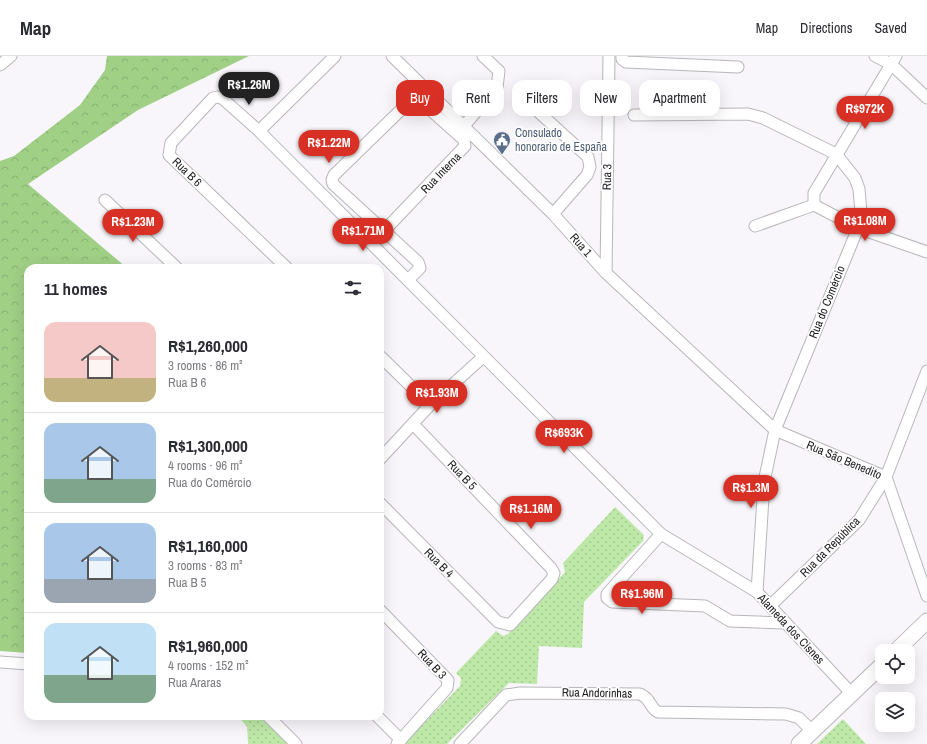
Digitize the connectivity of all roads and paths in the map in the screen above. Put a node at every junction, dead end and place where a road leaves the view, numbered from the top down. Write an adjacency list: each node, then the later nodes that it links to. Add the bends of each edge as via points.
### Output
1 (11, 56): 9 (street)
2 (335, 56): 15 (street)
3 (392, 56): 14 (street, Rua 1)
4 (483, 56): 14 (street, via 499,72 497,87)
5 (608, 56): 26 (street, Rua 3)
6 (622, 56): 10 (street, via 626,62)
7 (875, 56): 8 (street)
8 (894, 60): 11 (street); 16 (street)
9 (0, 65)
10 (738, 67)
11 (927, 98)
12 (634, 115): 16 (street, Rua do Comércio, via 748,114 763,118)
13 (543, 116): 19 (street, via 588,157 590,167 587,176)
14 (464, 126): 19 (street, Rua 1)
15 (259, 131): 25 (street, Rua B 6, via 224,99 213,98 171,143 170,155); 27 (street, Rua B 6)
16 (836, 154): 18 (street, via 814,193); 21 (street, Rua do Comércio, via 855,178 859,189 861,213)
17 (105, 200): 24 (street)
18 (814, 205): 20 (street); 21 (street)
19 (553, 214): 26 (street, Rua 1)
20 (755, 226)
21 (858, 228): 23 (street); 33 (street, Rua do Comércio)
22 (383, 232): 22 (street, Rua Interna, via 465,146 464,140 418,99 410,101 334,175 332,180 333,184); 27 (street, Rua Interna, via 419,265 419,270)
23 (927, 252)
24 (173, 264)
25 (283, 264)
26 (606, 273): 33 (street, Rua 1)
27 (408, 280): 28 (street, Rua B 6)
28 (483, 357): 31 (street); 37 (street, Alameda dos Cisnes)
29 (384, 360): 31 (street)
30 (927, 371): 35 (street, Rua da República)
31 (430, 404): 32 (street)
32 (413, 424): 34 (street); 43 (street, Rua B 5, via 554,573 552,579 510,625)
33 (775, 430): 35 (street, Rua São Benedito); 38 (street, Rua do Comércio, via 764,482)
34 (384, 454)
35 (886, 477): 39 (street, Rua São Benedito); 40 (street, Rua da República, via 859,520)
36 (384, 507): 43 (street, Rua B 4)
37 (661, 534): 38 (street, Alameda dos Cisnes); 44 (street, via 607,594 607,598 612,602 705,606 730,621)
38 (757, 592): 40 (street, Alameda dos Cisnes)
39 (927, 596)
40 (770, 606): 44 (street, Alameda dos Cisnes)
41 (384, 614): 53 (street, Rua B 3, via 448,680 447,688)
42 (927, 621): 45 (street)
43 (498, 622)
44 (786, 623): 49 (street, Alameda dos Cisnes)
45 (903, 644)
46 (0, 662): 47 (street)
47 (24, 664)
48 (875, 672): 49 (street)
49 (852, 694): 52 (street)
50 (272, 720): 54 (street)
51 (380, 720): 53 (street)
52 (812, 731): 55 (street, Rua Andorinhas, via 799,718 786,714 658,712 654,710 647,696 640,694 520,692 506,695); 56 (street)
53 (399, 742)
54 (296, 744)
55 (460, 744)
56 (799, 744)

